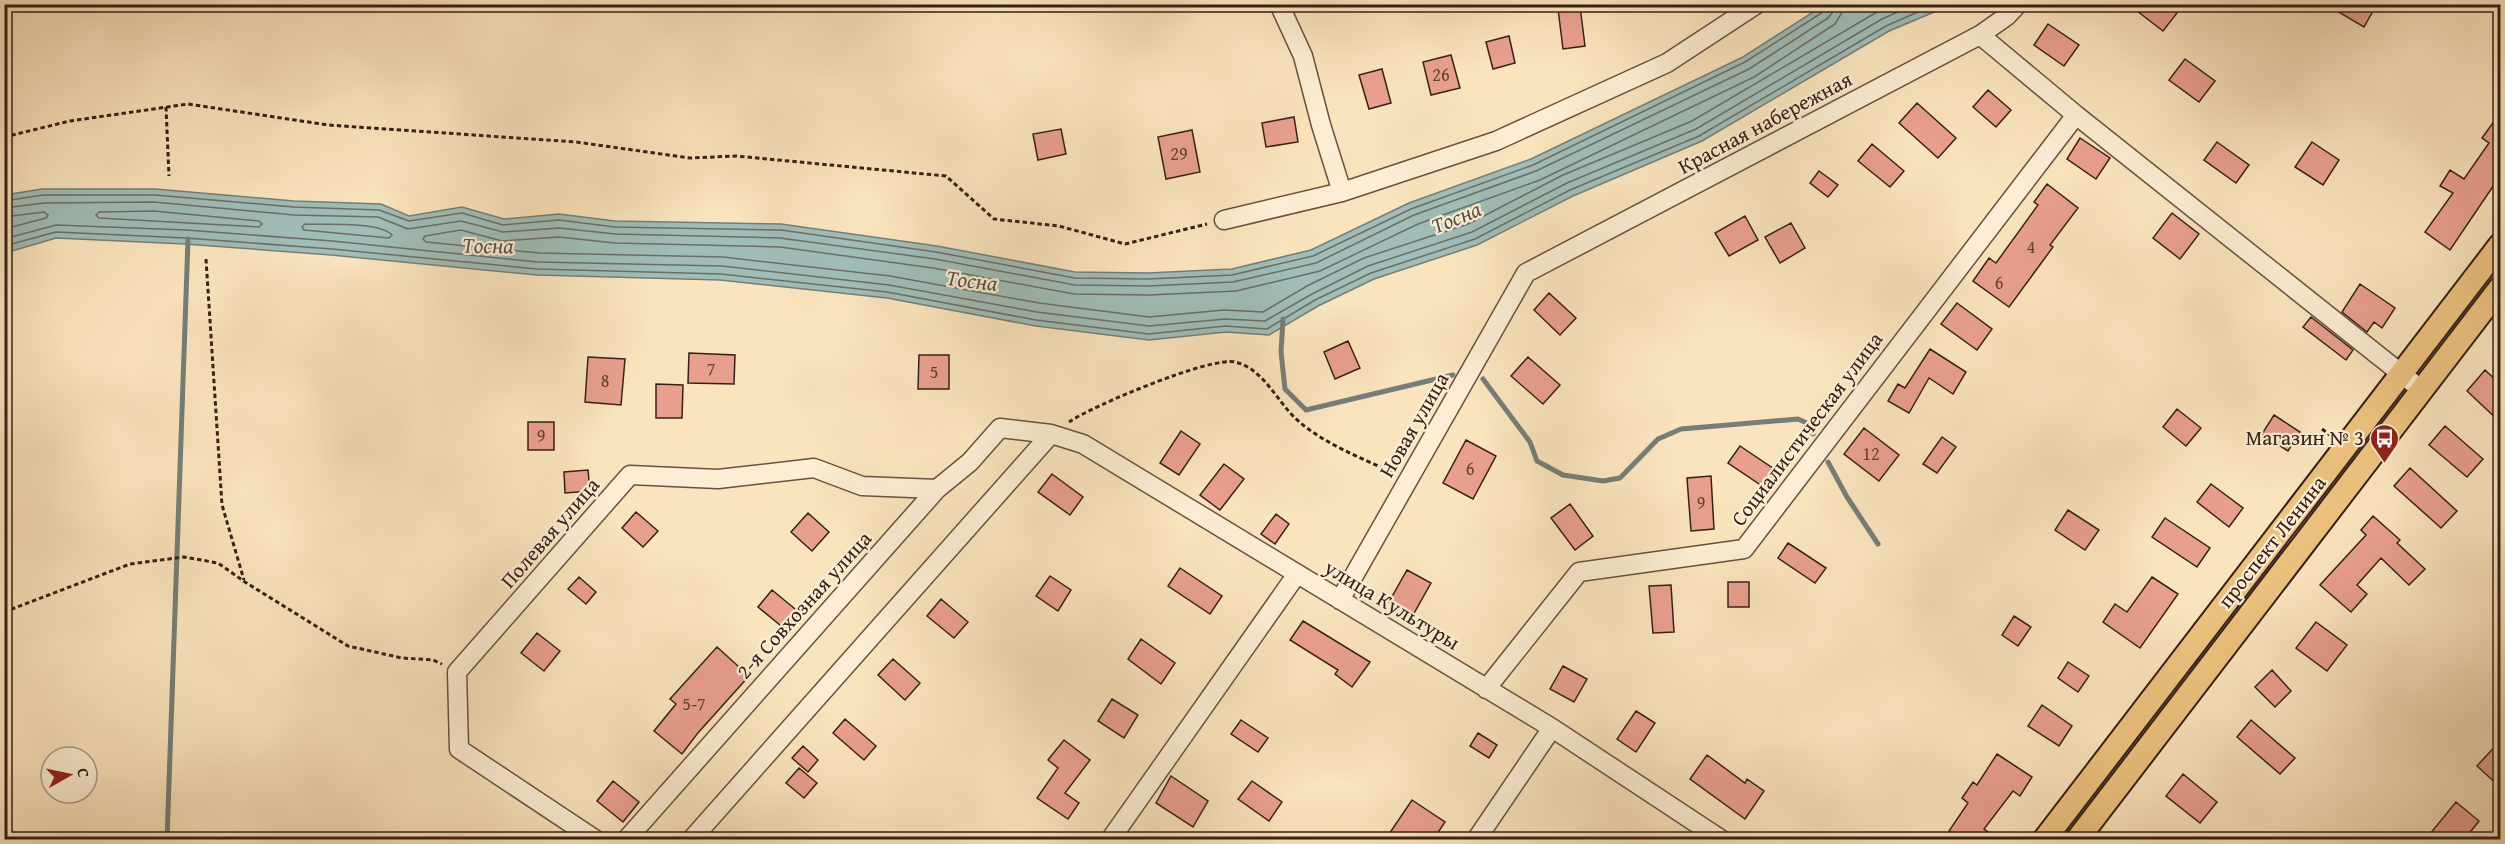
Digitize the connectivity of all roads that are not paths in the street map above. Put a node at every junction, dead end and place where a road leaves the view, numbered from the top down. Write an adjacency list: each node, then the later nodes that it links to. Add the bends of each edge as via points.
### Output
1 (1279, 4): 6 (street, via 1303,56)
2 (1757, 4): 6 (street, via 1666,63 1496,141)
3 (2018, 4): 4 (street, Красная набережная)
4 (1980, 35): 5 (street); 9 (street, Красная набережная)
5 (2076, 115): 11 (street); 18 (street, Социалистическая улица, via 1744,549 1579,573)
6 (1342, 192): 7 (street)
7 (1224, 220)
8 (2500, 245): 11 (main road, проспект Ленина)
9 (1526, 273): 17 (street, Новая улица)
10 (2500, 288): 12 (main road, проспект Ленина)
11 (2402, 374): 12 (street); 26 (main road, проспект Ленина)
12 (2423, 391): 27 (main road, проспект Ленина)
13 (1029, 431): 14 (street, улица Культуры); 15 (street, 2-я Совхозная улица, via 1000,428 970,462)
14 (1051, 434): 16 (street, улица Культуры, via 1083,444); 22 (street)
15 (937, 489): 20 (street, Полевая улица, via 862,486 814,468 718,479 630,475 457,672 459,749); 21 (street, 2-я Совхозная улица)
16 (1297, 574): 17 (street, улица Культуры); 23 (street)
17 (1340, 600): 18 (street, улица Культуры)
18 (1486, 689): 19 (street, улица Культуры)
19 (1552, 728): 24 (street); 25 (street, улица Культуры)
20 (596, 840)
21 (626, 840)
22 (691, 840)
23 (1110, 840)
24 (1476, 840)
25 (1722, 840)
26 (2044, 840)
27 (2077, 840)

